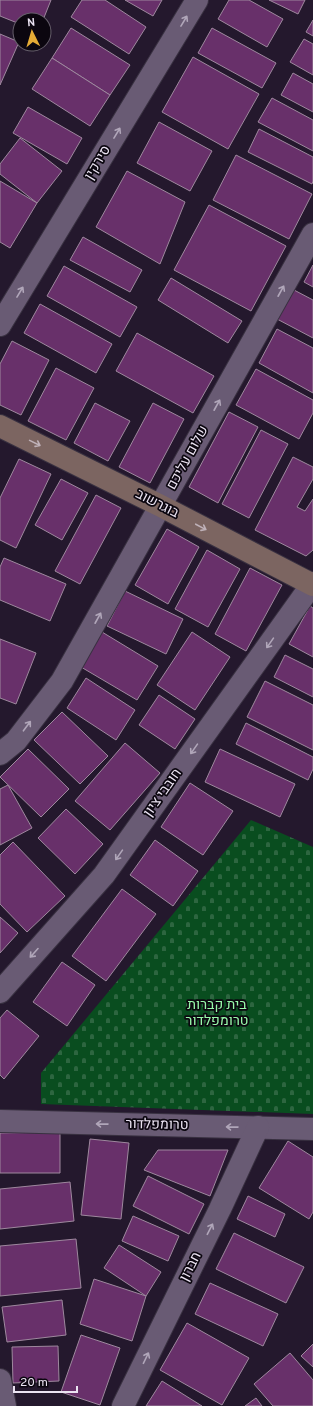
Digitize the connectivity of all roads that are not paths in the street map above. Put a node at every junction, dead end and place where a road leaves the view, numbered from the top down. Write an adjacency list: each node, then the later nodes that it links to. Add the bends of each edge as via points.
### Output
1 (197, 0): 3 (street, סירקין, one-way to 1)
2 (313, 234): 5 (street, שלום עליכם, one-way to 2)
3 (0, 325)
4 (0, 426): 5 (street, בוגרשוב, one-way to 5)
5 (161, 506): 6 (street, בוגרשוב, one-way to 6); 7 (street, שלום עליכם, one-way to 5, via 16,741 62,681)
6 (312, 584): 8 (street, חובבי ציון, one-way to 8, via 104,875)
7 (0, 754)
8 (0, 992)
9 (0, 1121): 10 (street, טרומפלדור, one-way to 9)
10 (258, 1127): 11 (street, טרומפלדור); 14 (street, חברון, one-way to 10)
11 (313, 1129)
12 (0, 1380): 13 (street)
13 (5, 1406)
14 (123, 1406)

